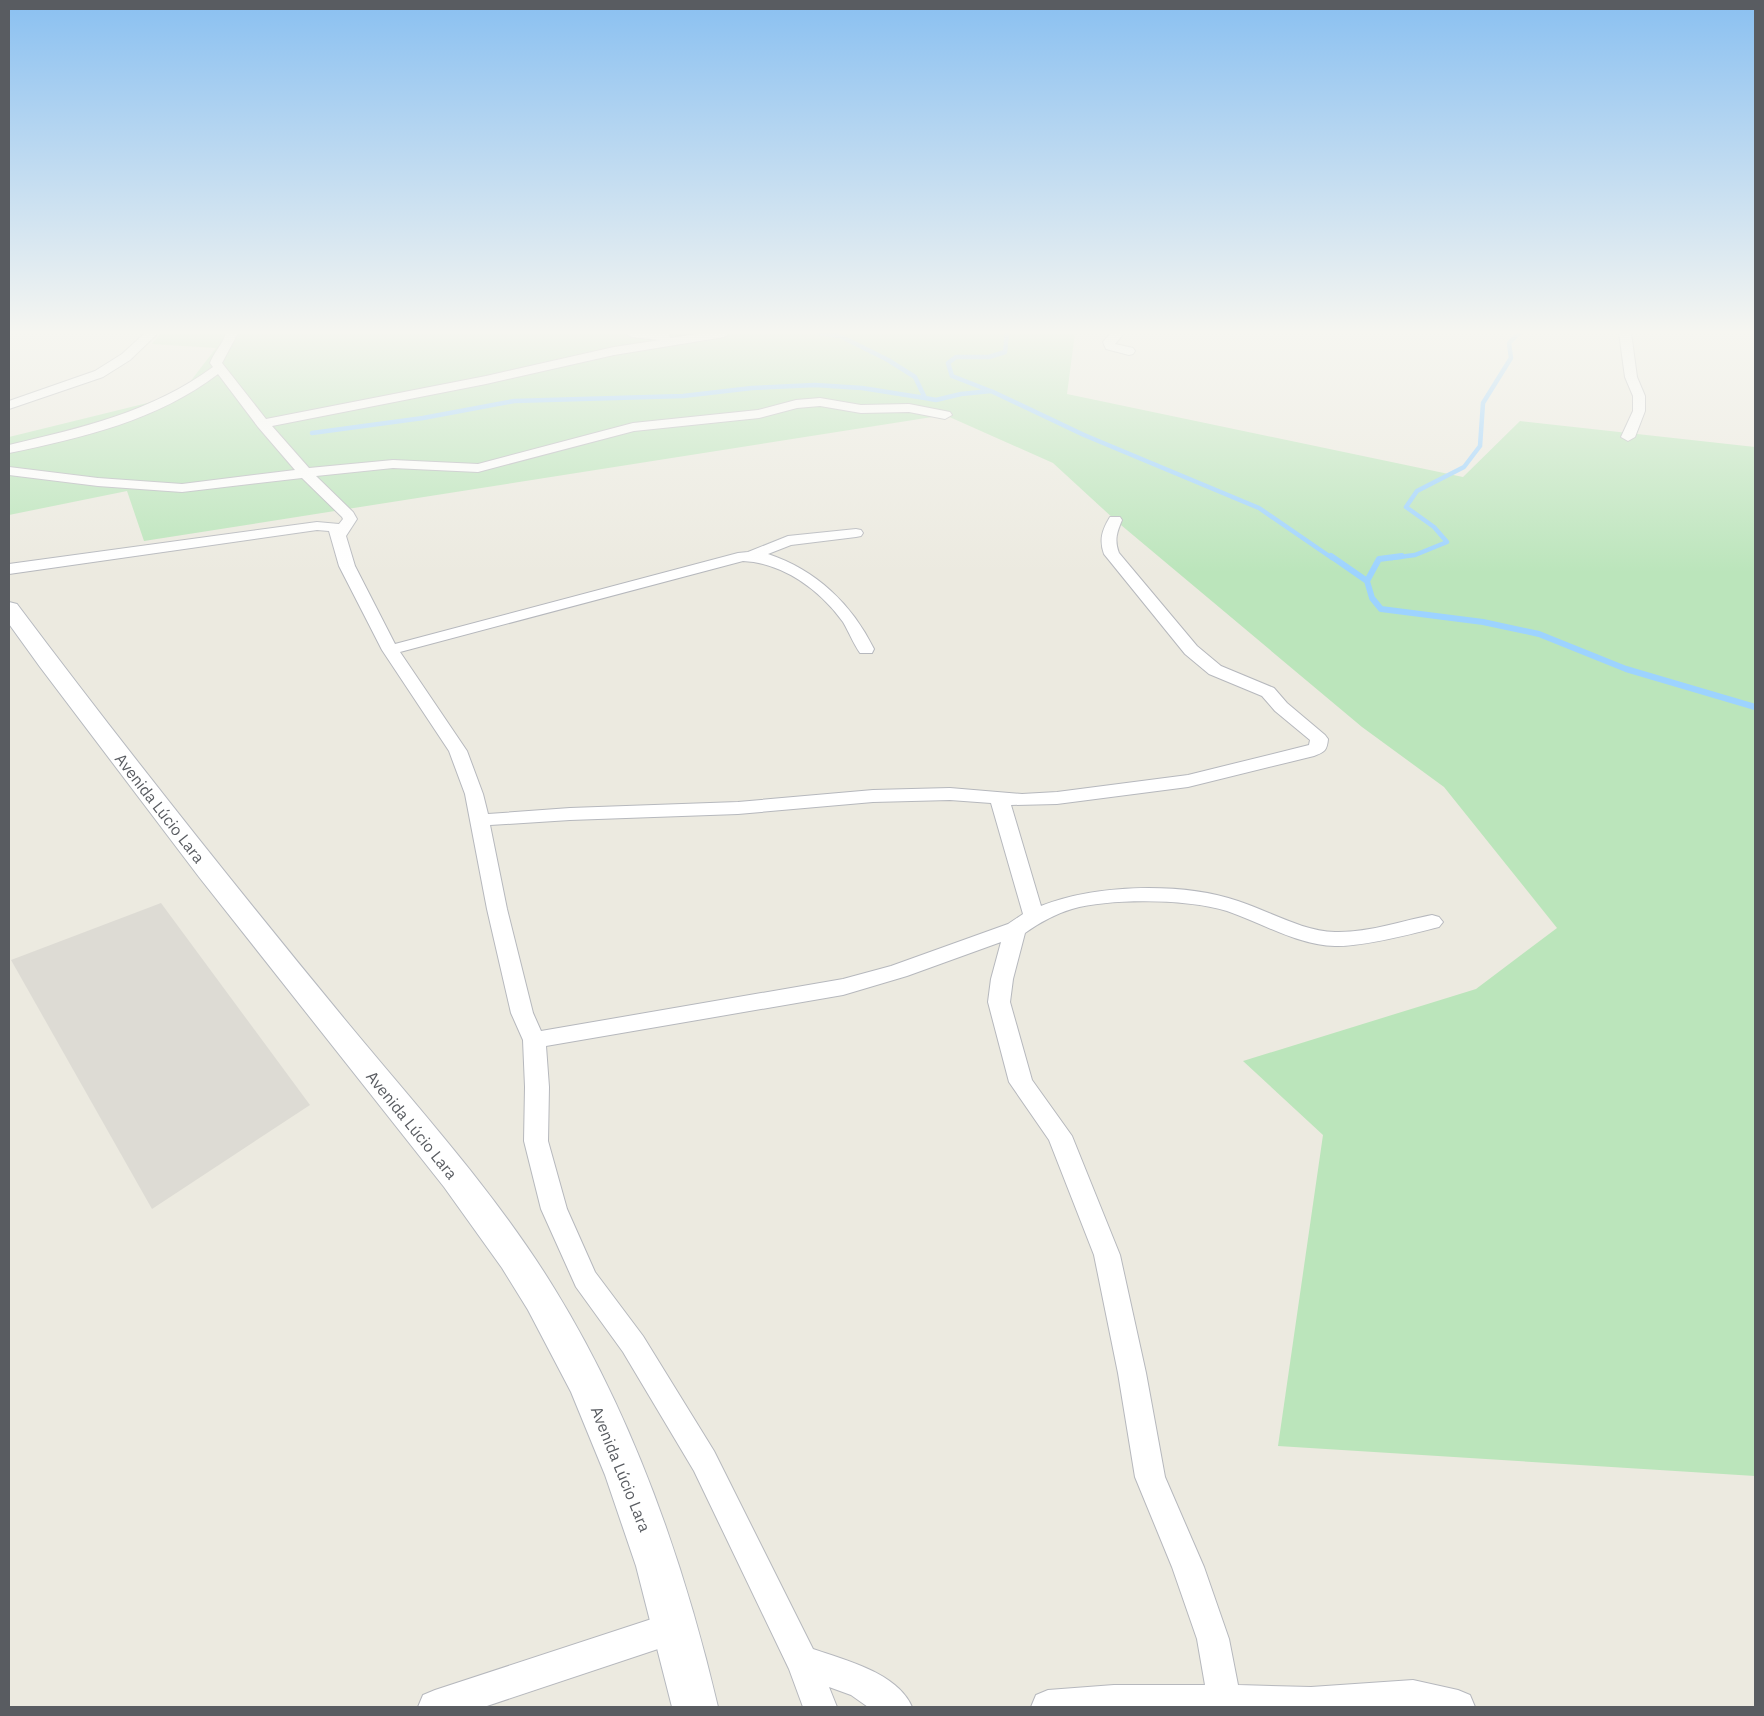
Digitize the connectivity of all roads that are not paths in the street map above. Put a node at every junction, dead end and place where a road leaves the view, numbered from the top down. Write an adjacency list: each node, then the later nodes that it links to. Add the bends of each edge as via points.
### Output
1 (136, 413): 10 (street, via 71,434)
2 (255, 413): 8 (street)
3 (318, 413): 8 (street)
4 (762, 413): 12 (street, via 633,427 478,468 393,464)
5 (935, 413): 7 (street)
6 (1638, 413): 9 (street)
7 (945, 415)
8 (263, 424): 12 (street)
9 (1628, 437)
10 (9, 449)
11 (9, 471): 12 (street, via 182,488)
12 (306, 473): 15 (street, via 348,515 350,519)
13 (1115, 520): 21 (street, via 1108,543 1112,554 1191,650 1215,670 1268,692 1319,740 1318,748 1188,781 1057,798)
14 (856, 533): 16 (street, via 788,541)
15 (339, 535): 17 (street, via 334,527 317,526); 20 (street, via 347,566)
16 (753, 556): 19 (street, via 762,556 786,566 809,581 849,617 861,634); 20 (street)
17 (9, 569)
18 (9, 609): 26 (main road, Avenida Lúcio Lara, via 77,702 240,910 441,1160 501,1239 536,1292 567,1345 610,1436 640,1513)
19 (866, 649)
20 (390, 650): 22 (street, via 458,751)
21 (999, 798): 22 (street, via 950,794 873,796 738,808); 24 (street)
22 (481, 820): 25 (street, via 499,919 522,1013)
23 (1432, 922): 24 (street, via 1335,939 1309,935 1230,905 1188,897 1117,895 1068,903)
24 (1025, 923): 25 (street, via 899,971 843,987); 28 (street, via 1002,979 999,1002 1022,1082 1060,1136 1107,1255 1150,1477 1188,1567 1210,1630)
25 (534, 1040): 27 (street, via 536,1141 554,1209 585,1279 633,1344 704,1461)
26 (676, 1627): 29 (street); 30 (main road, Avenida Lúcio Lara)
27 (802, 1661): 31 (street); 32 (street, via 862,1682)
28 (1225, 1704): 33 (street, via 1114,1702); 34 (street, via 1311,1704 1414,1697)
29 (435, 1707)
30 (695, 1707)
31 (820, 1707)
32 (895, 1707)
33 (1048, 1707)
34 (1458, 1707)

